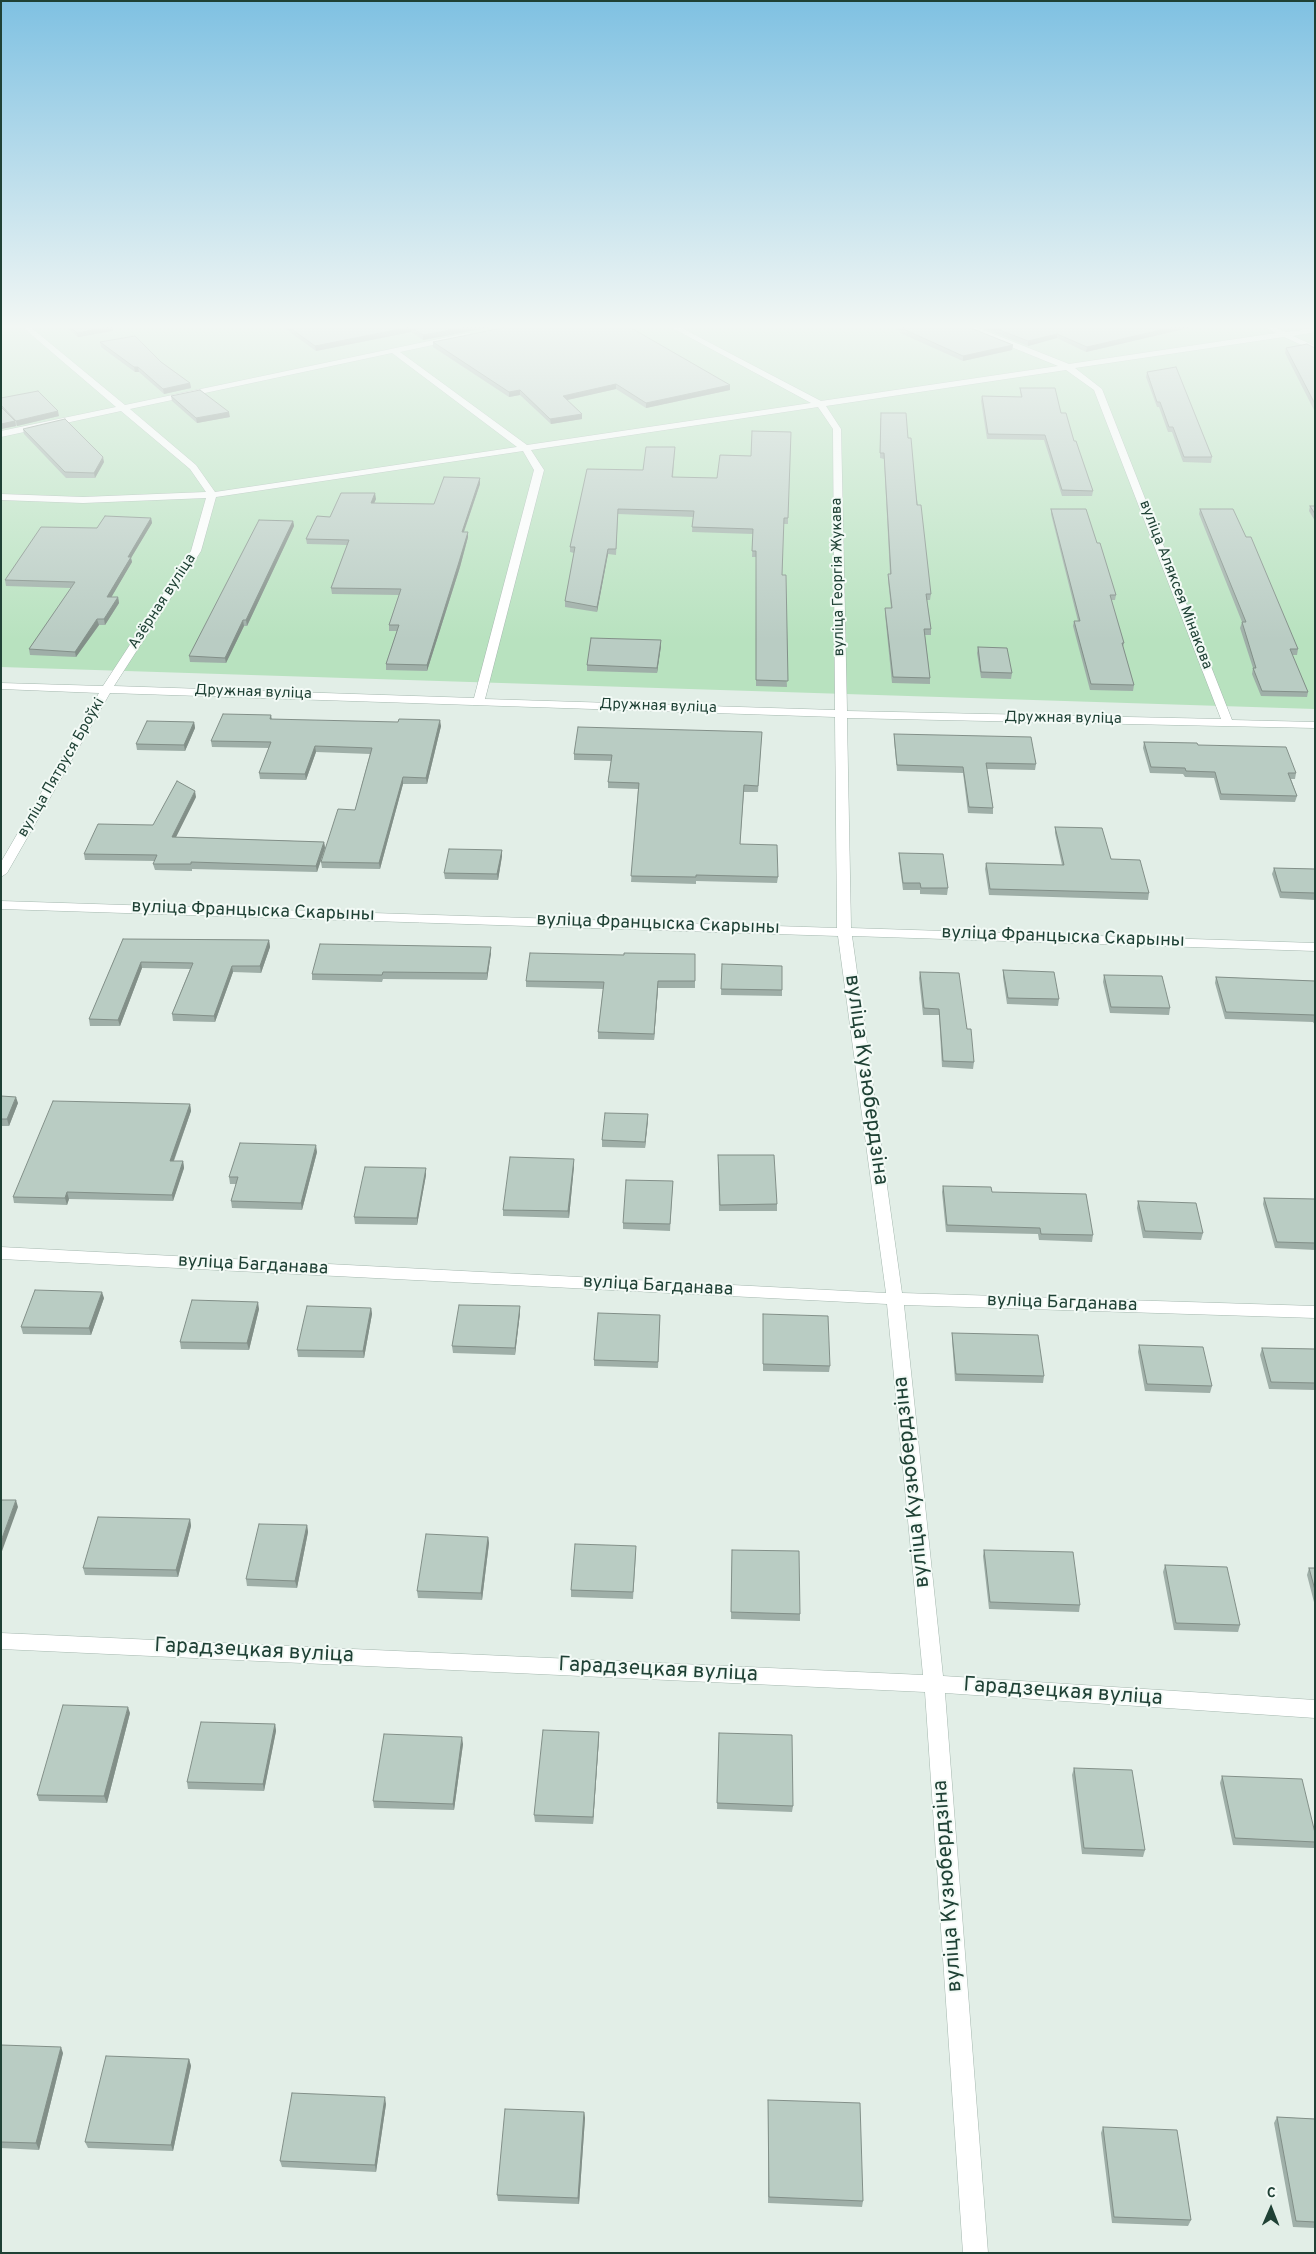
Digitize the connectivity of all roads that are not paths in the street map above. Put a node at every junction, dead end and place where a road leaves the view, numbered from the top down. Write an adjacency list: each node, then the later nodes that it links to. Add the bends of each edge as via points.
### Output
1 (18, 430): 7 (street)
2 (149, 430): 9 (street, via 193,467)
3 (501, 430): 8 (street)
4 (648, 430): 8 (street)
5 (837, 430): 14 (street, вуліца Георгія Жукава)
6 (1114, 430): 15 (street, вуліца Аляксея Мінакова)
7 (1, 434)
8 (525, 448): 9 (street); 13 (street, via 539,470)
9 (212, 495): 10 (street, via 83,500); 12 (street, Азёрная вуліца, via 196,551)
10 (1, 496)
11 (1, 686): 12 (street, Дружная вуліца)
12 (107, 689): 13 (street, Дружная вуліца); 17 (street, вуліца Пятруся Броўкі)
13 (479, 701): 14 (street, Дружная вуліца)
14 (841, 714): 15 (street, Дружная вуліца); 19 (street, вуліца Кузюбердзіна)
15 (1228, 723): 16 (street, Дружная вуліца)
16 (1315, 725)
17 (1, 873)
18 (1, 905): 19 (street, вуліца Францыска Скарыны)
19 (844, 930): 20 (street, вуліца Францыска Скарыны); 22 (street, вуліца Кузюбердзіна)
20 (1315, 947)
21 (1, 1253): 22 (street, вуліца Багданава)
22 (895, 1299): 23 (street, вуліца Багданава); 25 (street, вуліца Кузюбердзіна)
23 (1315, 1312)
24 (1, 1641): 25 (street, Гарадзецкая вуліца)
25 (934, 1684): 26 (street, Гарадзецкая вуліца); 27 (street, вуліца Кузюбердзіна)
26 (1315, 1709)
27 (976, 2253)

